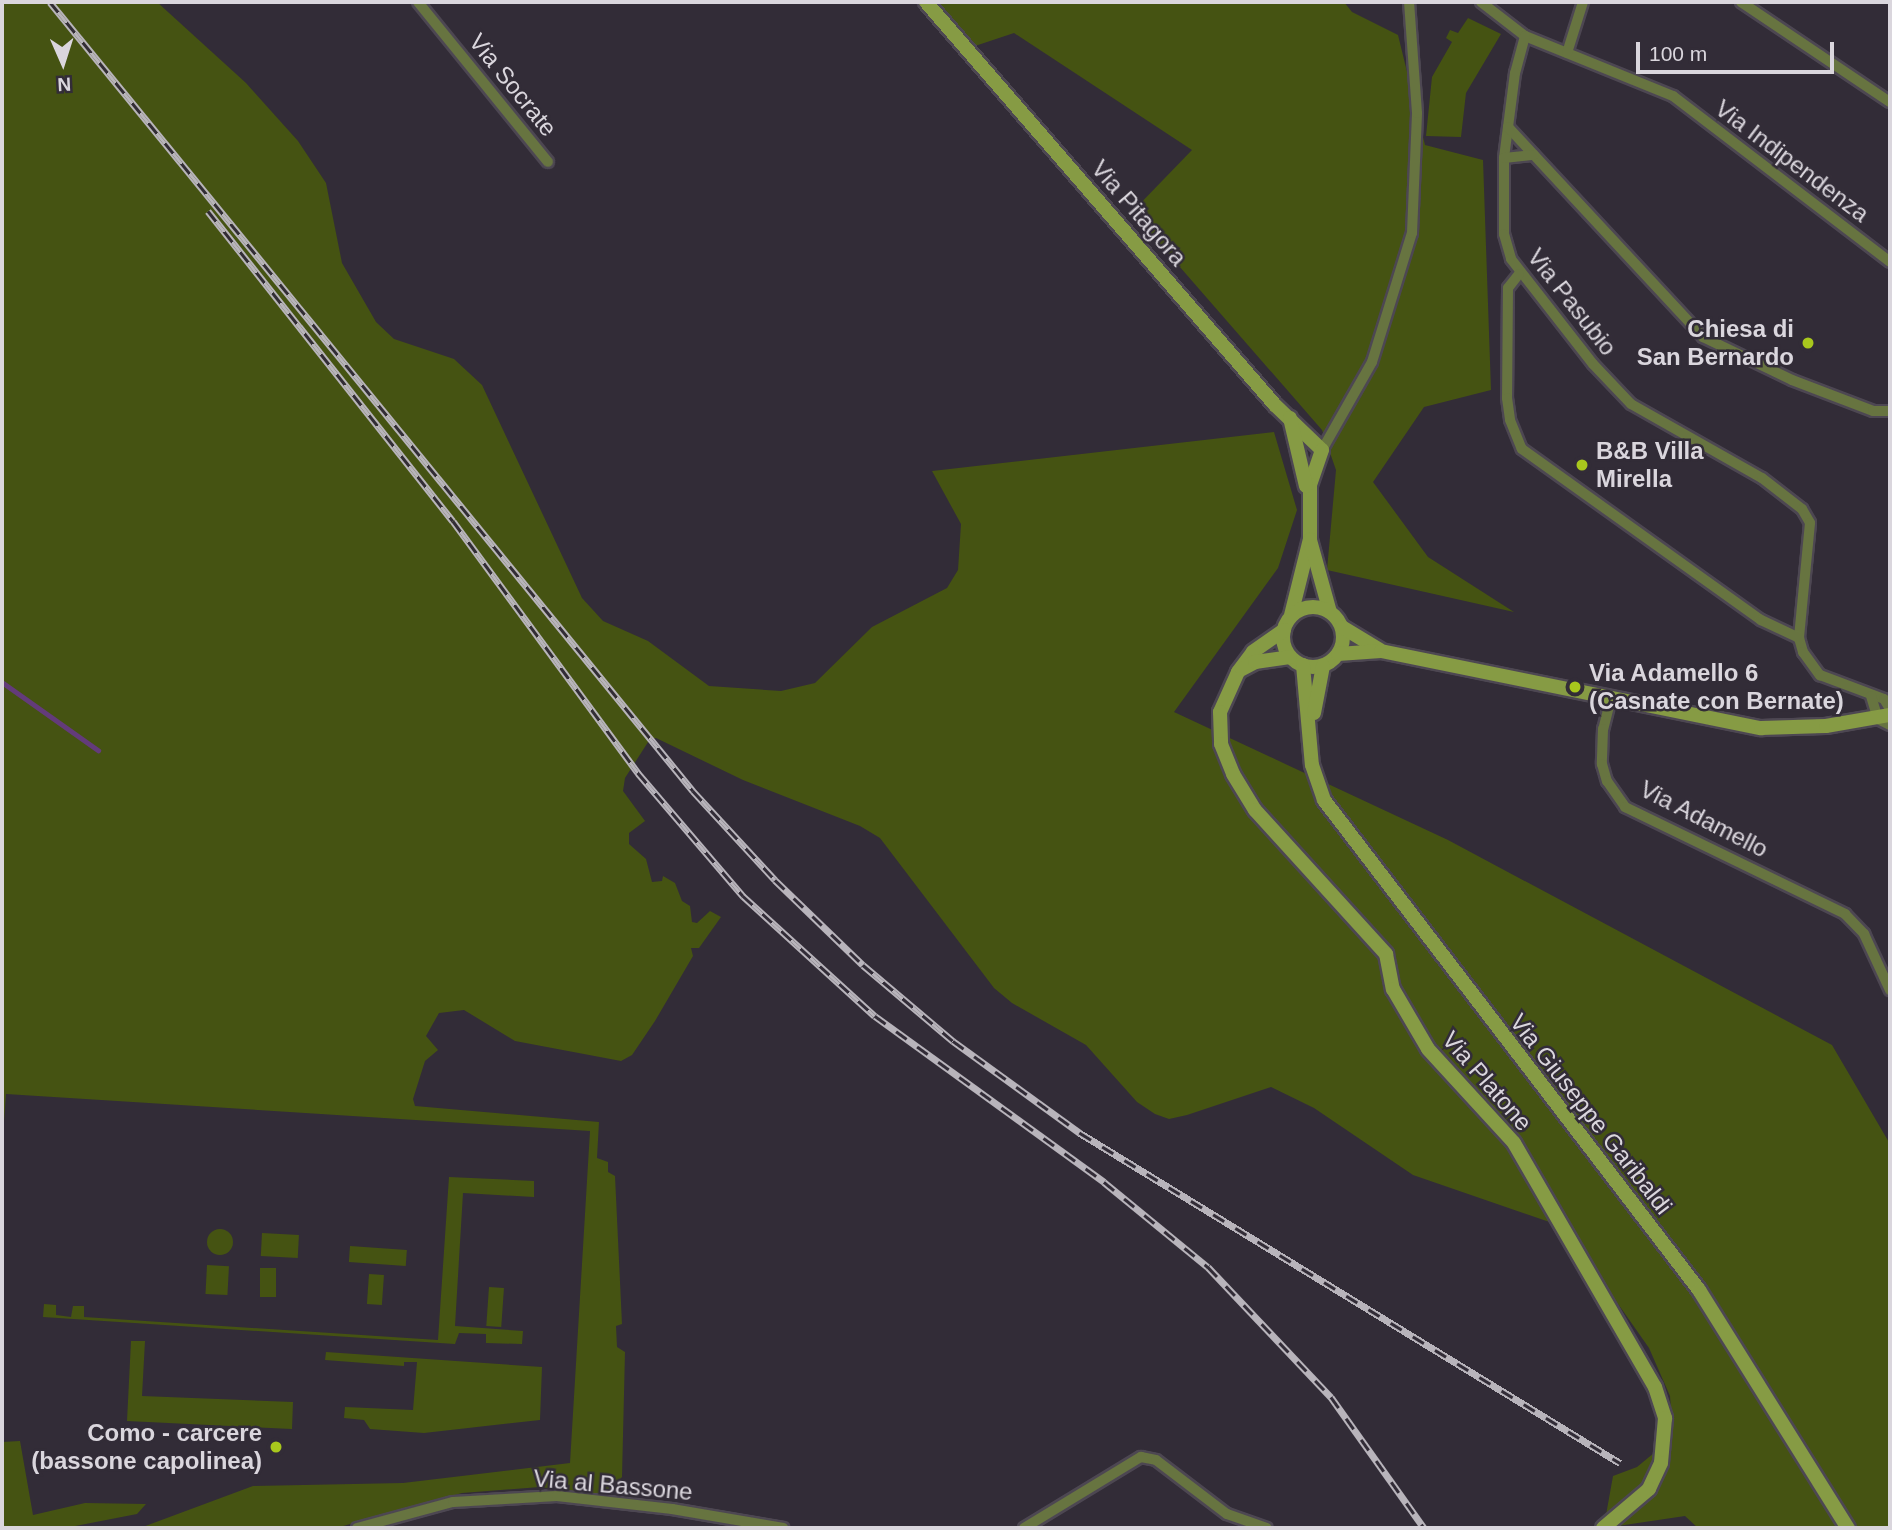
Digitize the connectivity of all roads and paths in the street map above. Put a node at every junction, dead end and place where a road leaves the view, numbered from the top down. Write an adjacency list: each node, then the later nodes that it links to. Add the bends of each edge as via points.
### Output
1 (418, 2): 13 (street, Via Socrate)
2 (926, 2): 17 (street, Via Pitagora, via 1275,405)
3 (1409, 2): 18 (street, via 1417,113 1412,233 1372,362)
4 (1481, 2): 7 (street, Via Indipendenza)
5 (1584, 2): 8 (street)
6 (1741, 2): 9 (street)
7 (1525, 36): 8 (street, Via Indipendenza); 10 (street, Via Pasubio, via 1514,73)
8 (1567, 53): 14 (street, Via Indipendenza, via 1673,96)
9 (1890, 102)
10 (1508, 127): 11 (street); 12 (street, Via Pasubio)
11 (1534, 155): 12 (street); 16 (street, via 1703,337 1793,380 1873,411)
12 (1504, 158): 15 (street, Via Pasubio, via 1505,243)
13 (548, 162)
14 (1890, 262)
15 (1519, 274): 25 (street, Via Pasubio, via 1631,404 1762,478 1802,509 1810,523); 25 (street, via 1508,288 1507,398 1522,449 1761,620)
16 (1890, 411)
17 (1290, 416): 18 (street, Via Pitagora); 19 (street)
18 (1322, 450): 19 (street, via 1314,467)
19 (1309, 504): 20 (street)
20 (1310, 539): 21 (street); 22 (street)
21 (1330, 612): 22 (street, via 1310,606); 23 (street)
22 (1291, 615): 24 (street)
23 (1342, 627): 26 (street); 27 (street)
24 (1284, 630): 28 (street); 31 (street, Via Platone, via 1253,652)
25 (1799, 638): 32 (street, via 1809,664 1820,675)
26 (1381, 651): 27 (street); 33 (street)
27 (1338, 654): 30 (street)
28 (1290, 657): 29 (street); 31 (street, via 1255,662)
29 (1303, 666): 30 (street); 35 (street, Via Giuseppe Garibaldi)
30 (1323, 666): 35 (street, Via Giuseppe Garibaldi)
31 (1238, 671): 41 (street, Via Platone, via 1220,712 1221,744 1233,774 1255,810 1385,954 1393,989 1427,1049 1514,1143 1655,1387 1665,1418 1661,1462 1649,1489)
32 (1871, 696): 34 (street); 34 (street)
33 (1611, 698): 34 (street, via 1761,728); 36 (street, Via Adamello, via 1603,729 1602,764 1607,781 1625,807 1844,914 1864,934)
34 (1888, 713)
35 (1312, 729): 42 (street, Via Giuseppe Garibaldi, via 1312,765 1324,800 1699,1290)
36 (1890, 990)
37 (357, 1528): 38 (street, Via al Bassone, via 453,1502 557,1496)
38 (783, 1528)
39 (1024, 1528): 40 (street, via 1141,1457 1156,1460 1227,1514)
40 (1267, 1528)
41 (1603, 1528)
42 (1848, 1528)

